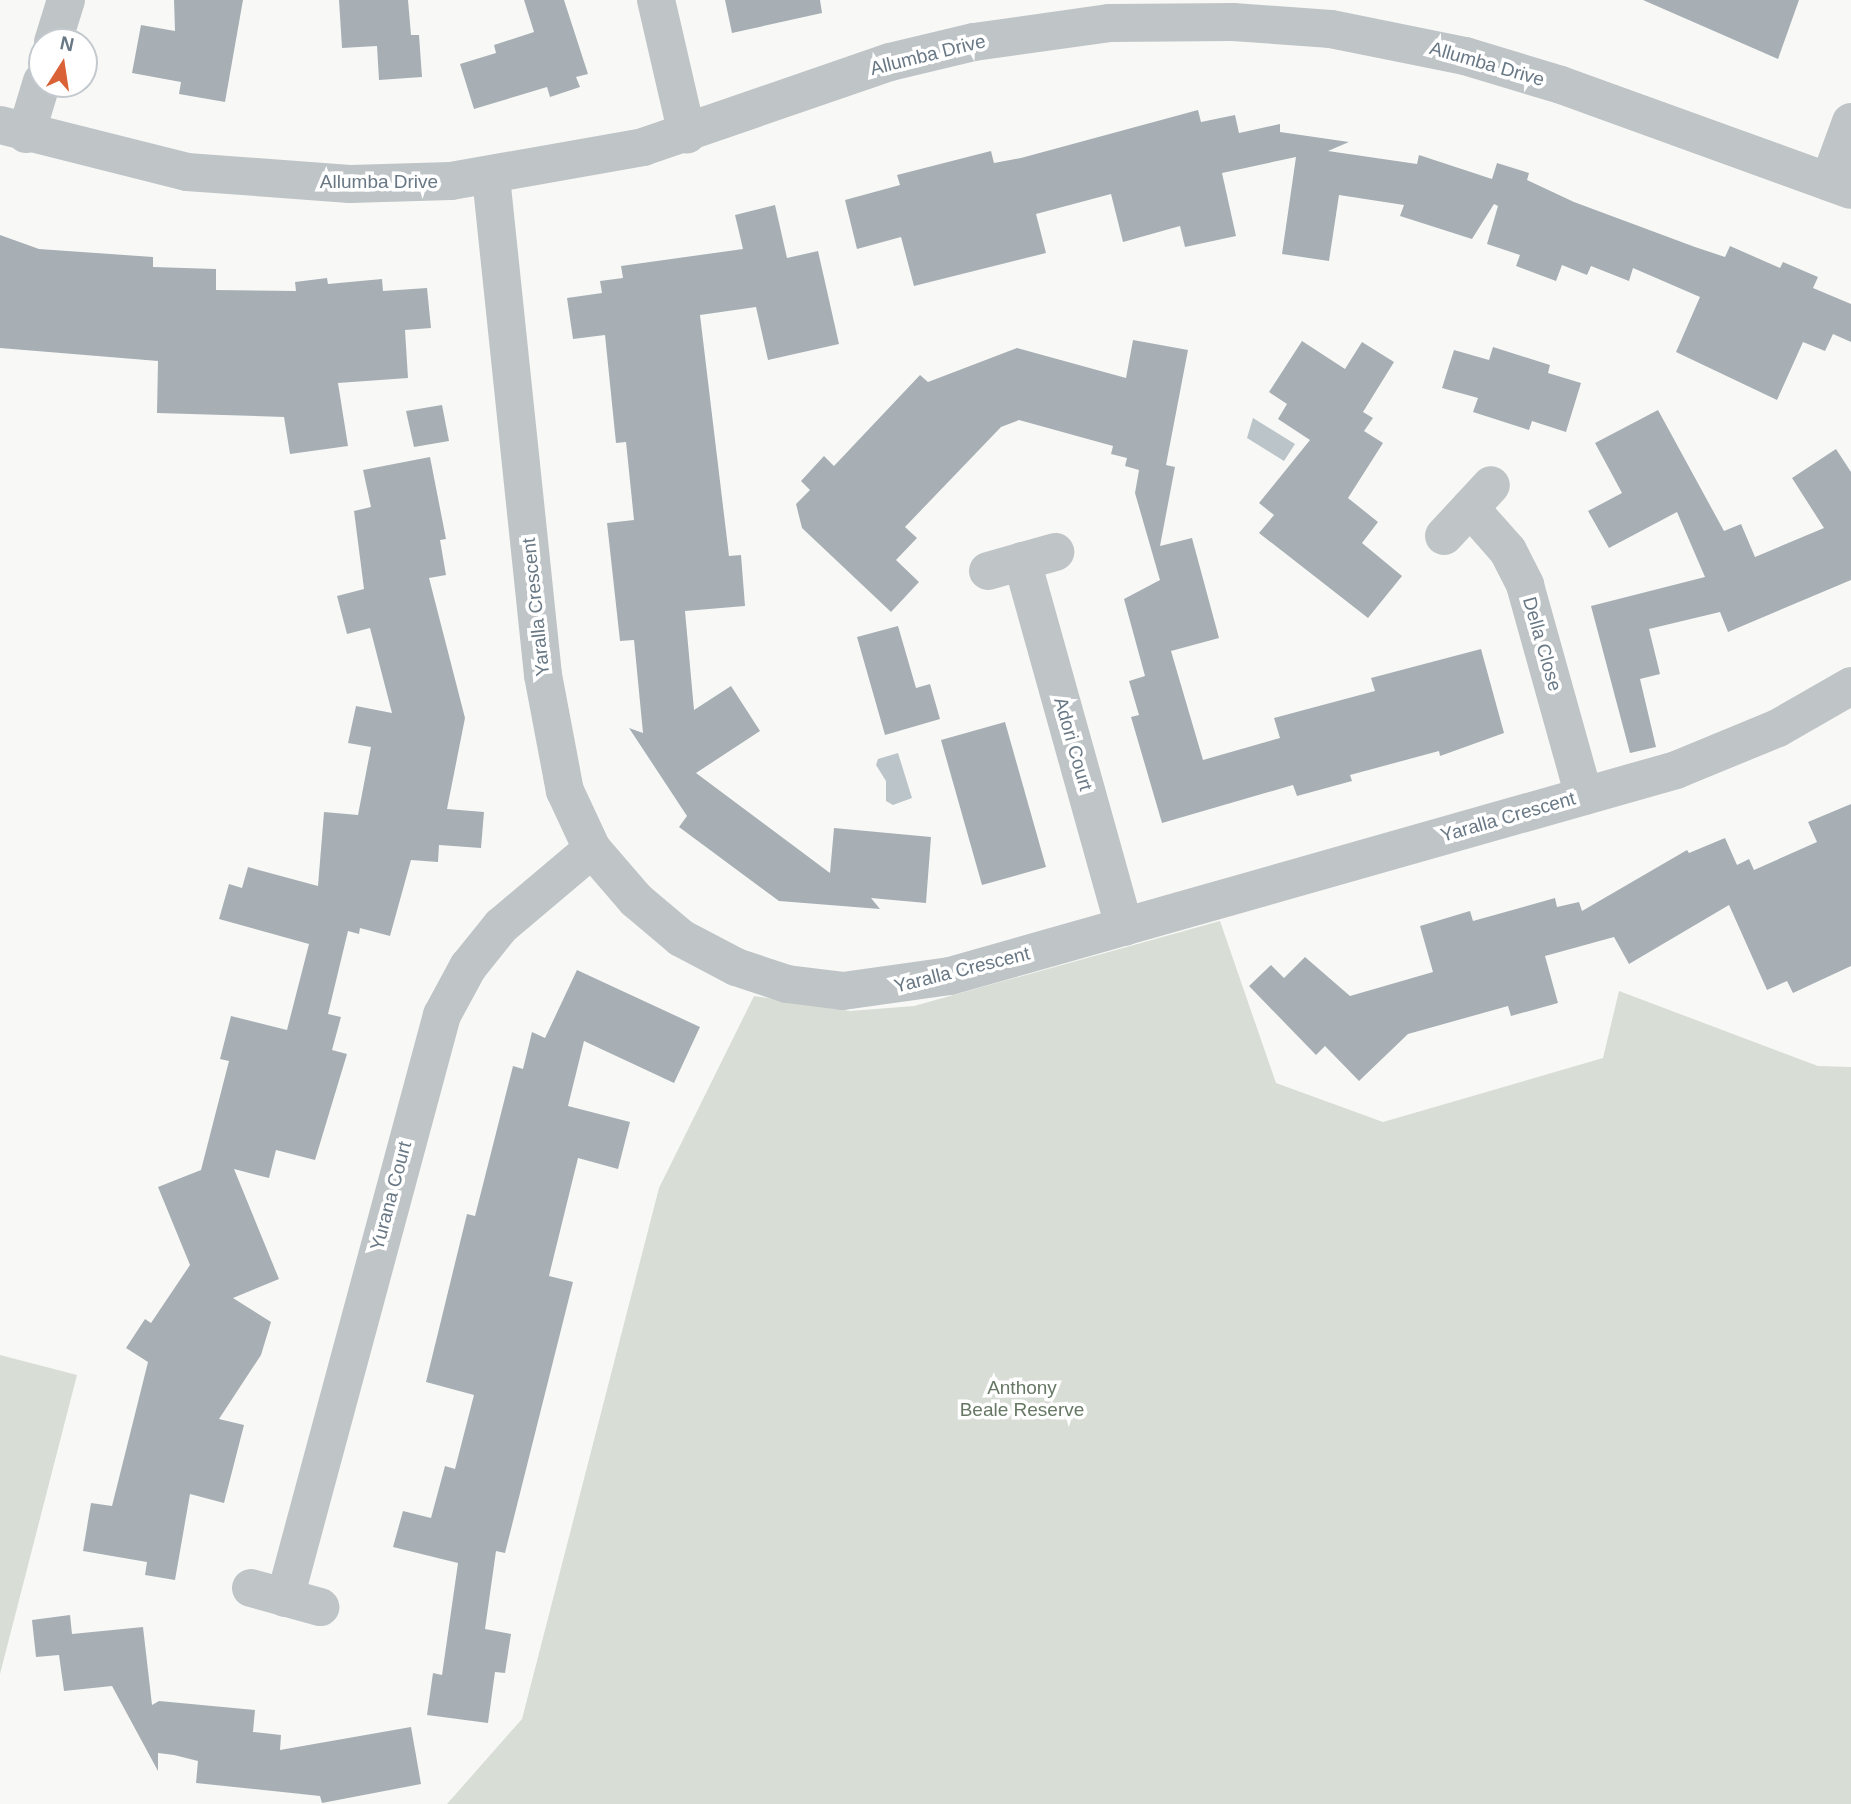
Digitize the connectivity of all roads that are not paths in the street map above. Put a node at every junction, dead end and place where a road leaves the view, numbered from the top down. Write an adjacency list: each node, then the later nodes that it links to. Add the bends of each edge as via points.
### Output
1 (66, 0): 4 (street)
2 (656, 0): 8 (street)
3 (1108, 12): 8 (street, Allumba Drive, via 910,57); 10 (street, Allumba Drive, via 1282,25 1416,44 1561,85)
4 (57, 28)
5 (32, 98): 7 (street)
6 (1851, 122): 10 (street)
7 (13, 129): 9 (street, Allumba Drive, via 137,162 239,178 350,184)
8 (687, 134): 9 (street, Allumba Drive)
9 (491, 177): 15 (street, Yaralla Crescent, via 549,719 565,791)
10 (1840, 186)
11 (1444, 536): 14 (street, Della Close, via 1481,496 1525,585)
12 (1022, 562): 16 (street, Adori Court)
13 (1851, 686): 14 (street, Yaralla Crescent, via 1711,758)
14 (1584, 796): 16 (street, Yaralla Crescent)
15 (592, 849): 16 (street, Yaralla Crescent, via 636,900 690,943 761,976 814,989 870,991 920,983); 17 (street, Yurana Court, via 501,926 468,967 442,1015)
16 (1124, 927)
17 (285, 1598)

